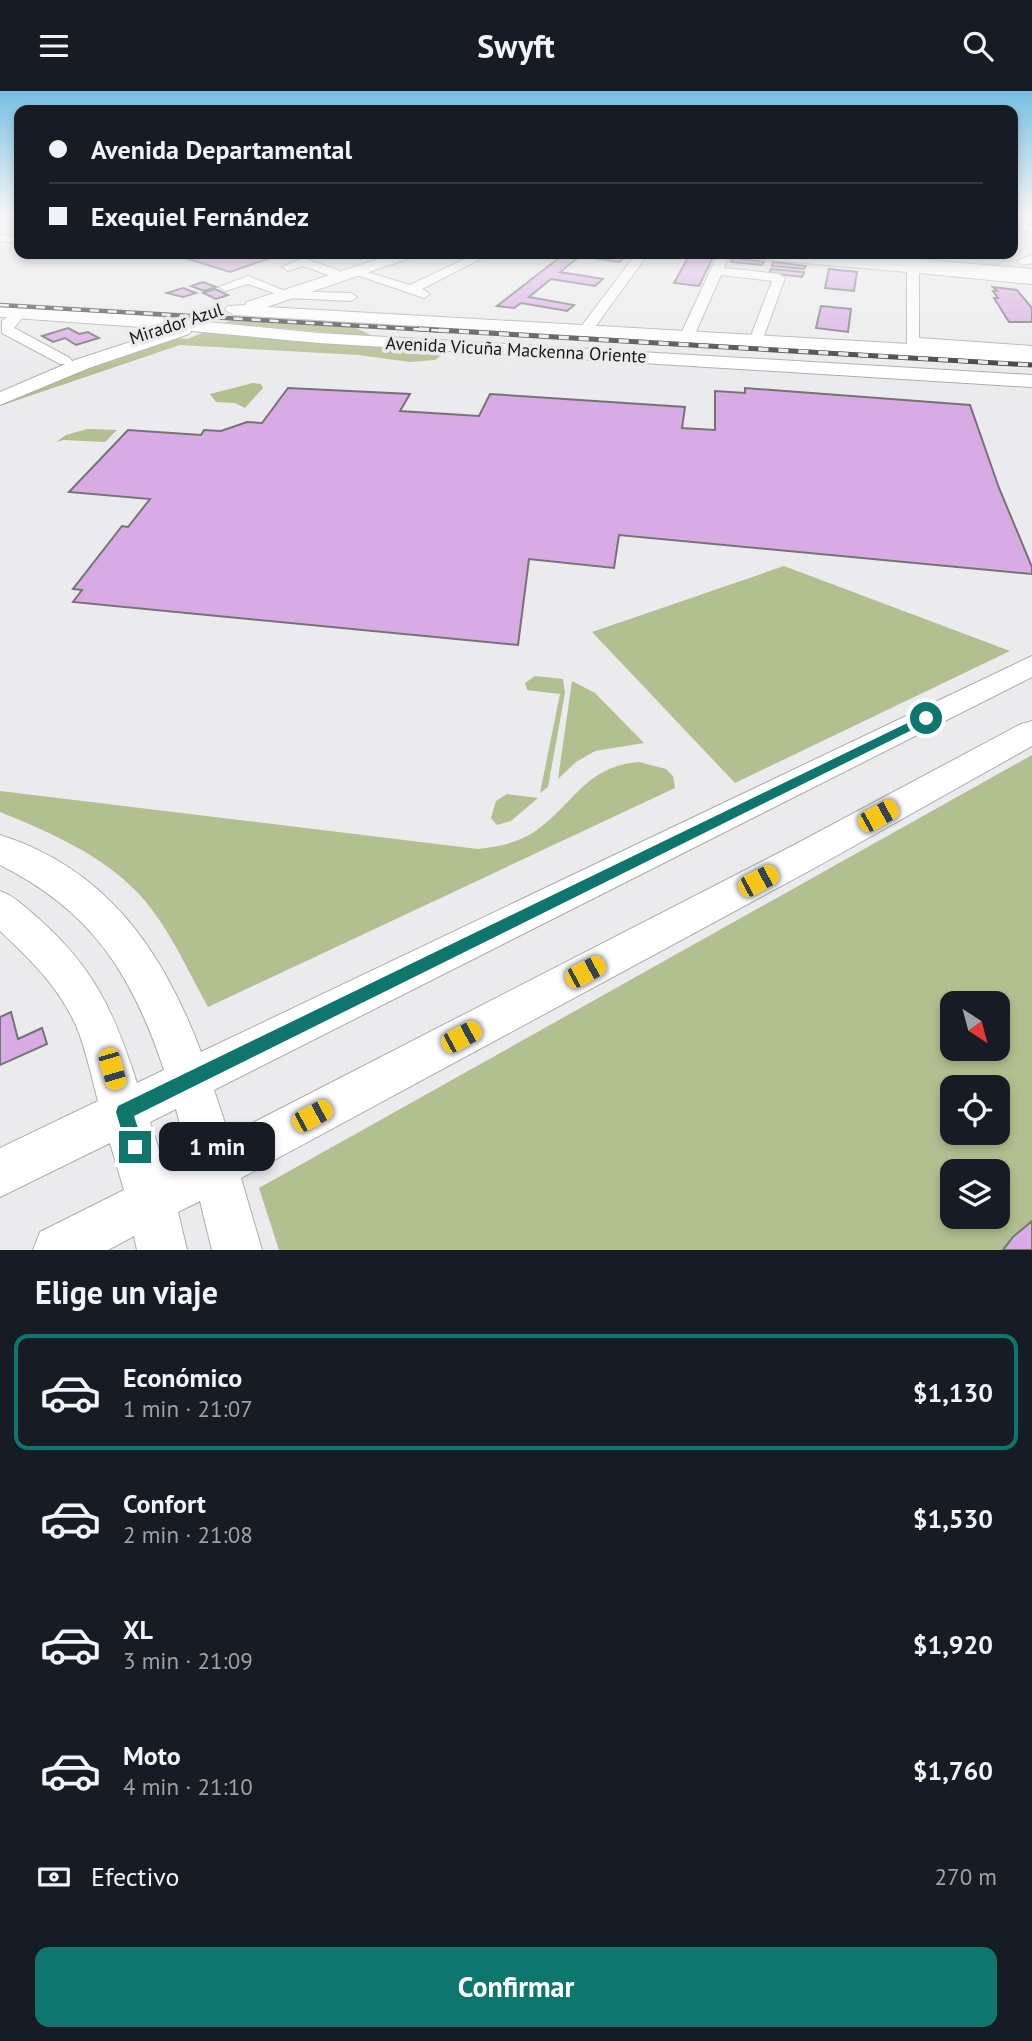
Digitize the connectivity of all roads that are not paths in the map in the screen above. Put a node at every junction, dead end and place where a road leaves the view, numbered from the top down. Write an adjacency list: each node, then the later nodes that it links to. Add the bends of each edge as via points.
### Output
1 (320, 268): 11 (street)
2 (348, 268): 11 (main road, Mirador Azul)
3 (366, 268): 10 (main road, Mirador Azul)
4 (455, 268): 14 (street)
5 (632, 268): 24 (street)
6 (717, 268): 9 (street)
7 (913, 268): 28 (street)
8 (931, 268): 12 (street)
9 (716, 271): 25 (street); 26 (street, via 779,278)
10 (354, 272): 14 (street); 15 (main road, Mirador Azul)
11 (334, 273): 15 (main road, Mirador Azul)
12 (1032, 280)
13 (225, 287): 15 (street, via 248,280)
14 (410, 290): 16 (street)
15 (284, 292): 18 (street, Mirador Azul); 20 (main road, Mirador Azul)
16 (428, 296)
17 (0, 297): 19 (main road)
18 (351, 297)
19 (170, 306)
20 (225, 309): 22 (main road, Mirador Azul); 24 (main road, Avenida Vicuña Mackenna Oriente)
21 (2, 323): 23 (main road, via 19,313); 31 (street)
22 (187, 324): 23 (main road, Mirador Azul); 32 (main road, Avenida Vicuña Mackenna Oriente, via 364,341); 35 (main road, Mirador Azul)
23 (136, 329): 31 (main road, Mirador Azul)
24 (585, 331): 25 (main road, Avenida Vicuña Mackenna Oriente)
25 (687, 336): 26 (main road, Avenida Vicuña Mackenna Oriente)
26 (756, 341): 27 (main road, Avenida Vicuña Mackenna Oriente)
27 (821, 345): 28 (main road, Avenida Vicuña Mackenna Oriente); 32 (main road)
28 (912, 346): 29 (street, Avenida Vicuña Mackenna Oriente); 30 (main road, Avenida Vicuña Mackenna Oriente)
29 (1032, 350)
30 (1032, 357)
31 (65, 361): 34 (main road, Mirador Azul)
32 (915, 373): 33 (main road, Avenida Vicuña Mackenna Oriente)
33 (1032, 381)
34 (0, 382)
35 (0, 399)
36 (1032, 665): 40 (main road)
37 (1032, 731): 42 (main road)
38 (0, 849): 40 (main road, via 76,893 122,939 160,1007)
39 (0, 907): 41 (main road, via 49,952 75,984 99,1030)
40 (188, 1081): 41 (main road); 42 (main road)
41 (124, 1112): 43 (main road); 44 (main road)
42 (213, 1168): 44 (main road); 47 (main road)
43 (0, 1173)
44 (151, 1201): 45 (main road); 46 (main road)
45 (58, 1250)
46 (162, 1250)
47 (237, 1250)

